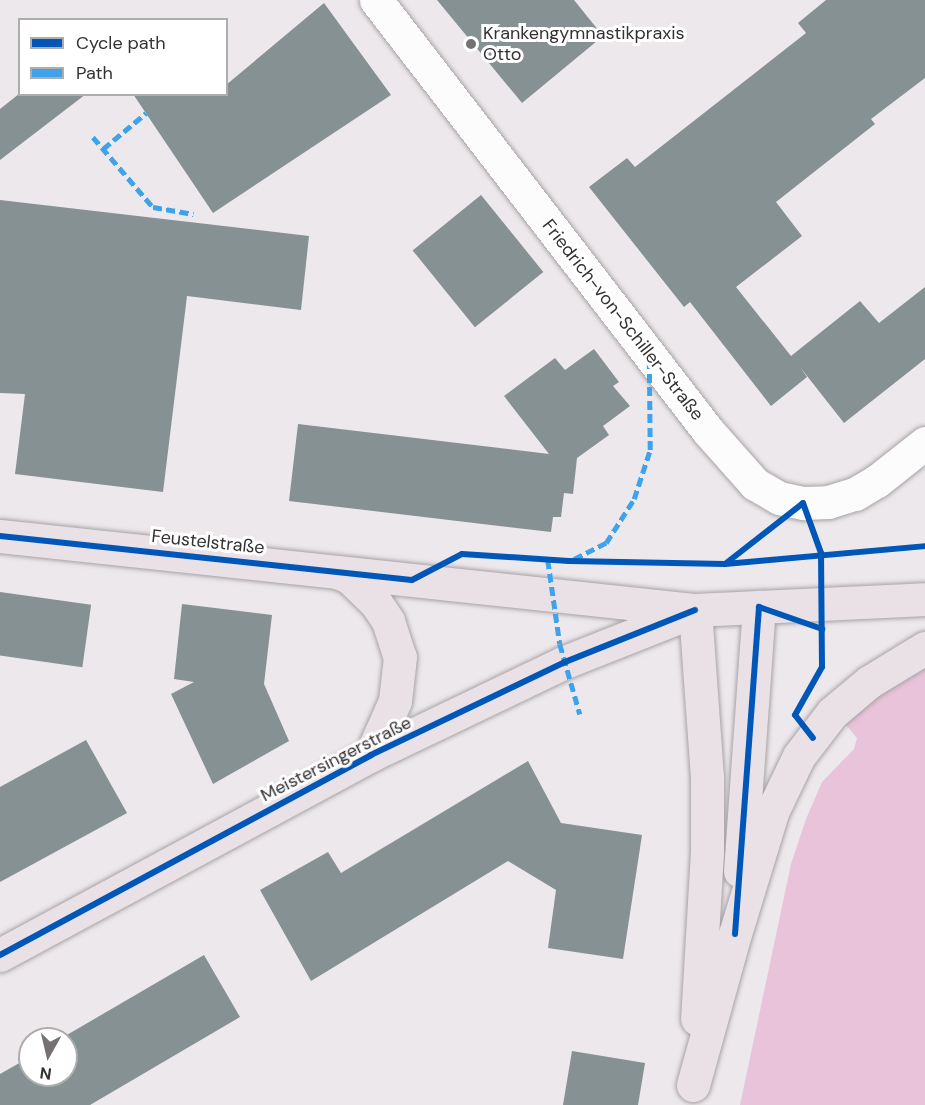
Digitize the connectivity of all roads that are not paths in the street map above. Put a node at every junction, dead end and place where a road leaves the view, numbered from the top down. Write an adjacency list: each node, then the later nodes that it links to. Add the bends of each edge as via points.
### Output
1 (376, 0): 2 (street, Friedrich-von-Schiller-Straße, via 708,432 755,484 779,498 803,503 828,502 858,493)
2 (925, 442)
3 (0, 536): 4 (main road, Feustelstraße)
4 (332, 570): 7 (main road, Feustelstraße); 9 (main road, via 349,577 376,603 388,621 400,657 392,709)
5 (925, 599): 6 (main road)
6 (759, 607): 7 (main road); 10 (main road)
7 (695, 610): 9 (main road, Meistersingerstraße, via 565,662); 12 (main road, via 707,776 707,852)
8 (925, 648): 10 (main road, via 869,682 832,713 799,756 773,810)
9 (371, 755): 11 (main road, Meistersingerstraße)
10 (735, 933): 12 (main road)
11 (0, 955)
12 (692, 1095)

